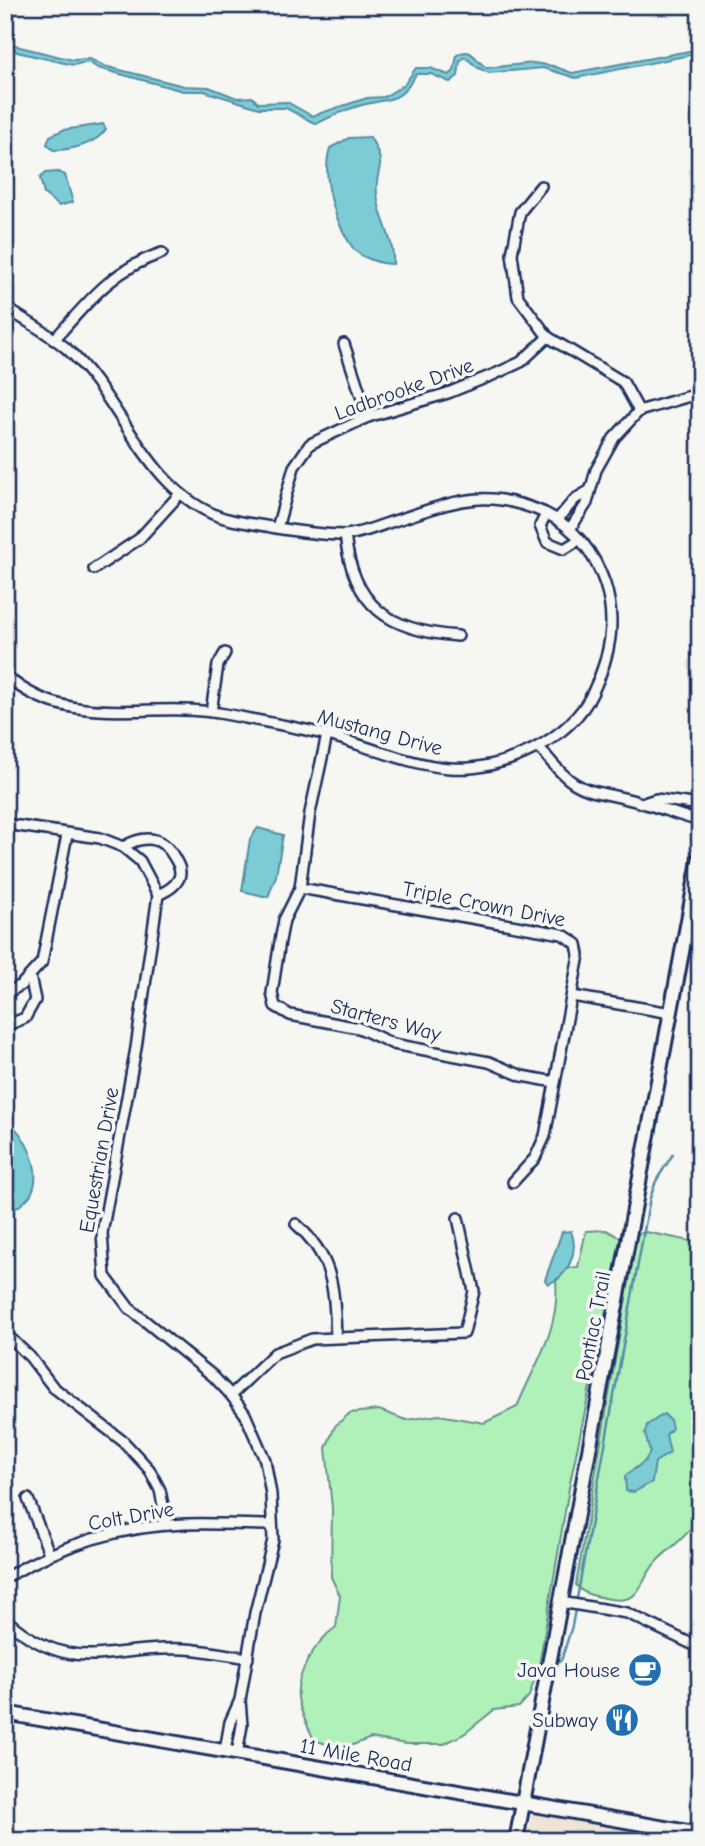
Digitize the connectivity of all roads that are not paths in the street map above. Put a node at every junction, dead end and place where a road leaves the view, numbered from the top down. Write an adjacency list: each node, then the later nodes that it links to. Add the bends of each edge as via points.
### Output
1 (541, 186): 4 (street, via 520,212 512,254 518,297)
2 (162, 253): 5 (street, via 133,263 104,284)
3 (5, 307): 5 (street)
4 (548, 337): 8 (street, via 623,382); 9 (street, Ladbrooke Drive, via 522,362 448,393)
5 (54, 340): 11 (street, via 112,402)
6 (344, 344): 9 (street)
7 (700, 393): 8 (street)
8 (639, 411): 10 (street, via 614,438)
9 (368, 417): 14 (street, Ladbrooke Drive, via 310,444 294,467)
10 (589, 491): 13 (street); 15 (street, via 587,503)
11 (179, 495): 14 (street, via 217,516); 18 (street, via 139,539)
12 (546, 514): 13 (street, Mustang Drive); 16 (street, Mustang Drive, via 506,498 480,497); 17 (street, via 540,526 547,542 564,548)
13 (558, 519): 15 (street, Mustang Drive)
14 (276, 528): 16 (street)
15 (570, 529): 17 (street, Mustang Drive)
16 (345, 535): 19 (street, via 349,566 368,603 391,620)
17 (579, 540): 24 (street, Mustang Drive, via 596,558 606,586 611,641 587,704)
18 (94, 569)
19 (458, 636)
20 (225, 653): 22 (street, via 218,665)
21 (5, 675): 22 (street, Mustang Drive, via 46,703 94,710)
22 (211, 712): 23 (street, Mustang Drive)
23 (327, 735): 24 (street, Mustang Drive, via 450,768 482,766); 32 (street, Starters Way)
24 (540, 748): 25 (street, via 564,779 585,790)
25 (645, 803): 26 (street, via 656,799); 27 (street)
26 (700, 805)
27 (700, 821)
28 (5, 824): 29 (street)
29 (67, 835): 30 (street, via 100,838); 34 (street, via 42,962)
30 (123, 847): 33 (street, via 140,861); 33 (street, via 149,838 169,848 180,867 179,878)
31 (700, 856): 37 (main road, Pontiac Trail)
32 (300, 888): 36 (street, Triple Crown Drive, via 570,937 579,949); 39 (street, Starters Way, via 280,941 272,993 280,1010 359,1027 393,1044 488,1062 522,1076)
33 (158, 895): 45 (street, Equestrian Drive, via 102,1233 105,1276 129,1308)
34 (30, 976): 35 (street); 38 (street, via 35,1000 25,1018)
35 (5, 994)
36 (572, 996): 37 (street); 39 (street, Triple Crown Drive)
37 (671, 1013): 51 (main road, Pontiac Trail)
38 (5, 1026)
39 (555, 1082): 40 (street, Triple Crown Drive, via 541,1147)
40 (513, 1182)
41 (458, 1218): 44 (street, via 474,1291 464,1333)
42 (296, 1224): 44 (street, via 324,1257 334,1288)
43 (5, 1333): 47 (street, via 53,1387 124,1442 149,1469 160,1490)
44 (336, 1337): 45 (street, via 312,1339 275,1353)
45 (231, 1395): 48 (street, Equestrian Drive, via 265,1460)
46 (28, 1499): 49 (street)
47 (167, 1525): 48 (street, Colt Drive); 49 (street, Colt Drive, via 121,1531)
48 (272, 1525): 54 (street, Equestrian Drive, via 273,1540)
49 (49, 1553): 50 (street, Colt Drive)
50 (5, 1578)
51 (560, 1602): 53 (street, via 627,1614); 57 (main road, Pontiac Trail)
52 (5, 1619): 54 (street, via 39,1643 82,1657 183,1648)
53 (700, 1648)
54 (248, 1658): 56 (street, Equestrian Drive, via 240,1700 243,1715)
55 (5, 1713): 56 (main road, 11 Mile Road)
56 (231, 1753): 57 (main road, 11 Mile Road)
57 (523, 1804): 58 (main road, 11 Mile Road); 59 (main road, Pontiac Trail)
58 (700, 1834)
59 (516, 1841)

